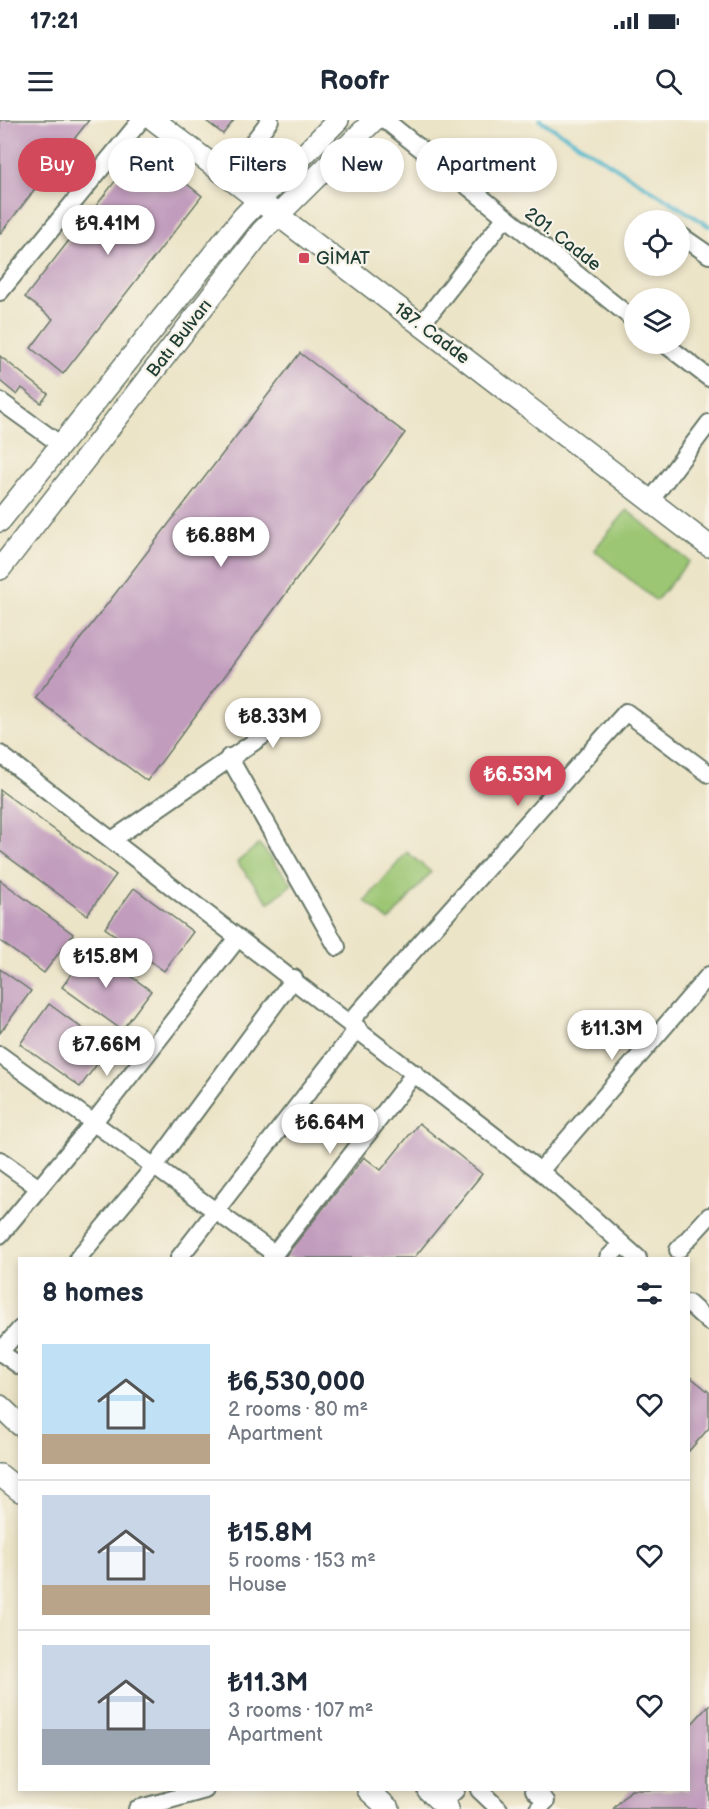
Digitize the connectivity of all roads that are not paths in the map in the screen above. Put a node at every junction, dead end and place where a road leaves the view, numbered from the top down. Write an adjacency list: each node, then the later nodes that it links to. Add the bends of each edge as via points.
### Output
1 (141, 120): 15 (street)
2 (154, 120): 8 (main road, 187. Cadde)
3 (270, 120): 7 (street)
4 (338, 120): 10 (main road, Batı Bulvarı)
5 (374, 120): 11 (main road, Batı Bulvarı)
6 (385, 120): 12 (street, 201. Cadde)
7 (256, 138)
8 (207, 162)
9 (246, 192): 10 (main road, 187. Cadde)
10 (258, 201): 11 (main road, 187. Cadde); 22 (main road, Batı Bulvarı)
11 (277, 216): 17 (main road, 187. Cadde); 26 (main road, Batı Bulvarı)
12 (505, 218): 16 (street, 201. Cadde); 17 (street)
13 (690, 242): 14 (street)
14 (709, 255)
15 (0, 292)
16 (624, 312)
17 (421, 325): 23 (main road, 187. Cadde)
18 (678, 354): 19 (street)
19 (709, 378)
20 (0, 401): 22 (street)
21 (709, 423): 23 (street)
22 (61, 445): 24 (main road, Batı Bulvarı)
23 (651, 500): 25 (main road, 187. Cadde)
24 (0, 521)
25 (709, 546)
26 (0, 569)
27 (299, 711): 29 (street)
28 (0, 754): 31 (street)
29 (229, 757): 31 (street); 33 (street)
30 (709, 774): 36 (street, via 626,712)
31 (112, 840): 32 (street)
32 (238, 938): 35 (street); 39 (street)
33 (337, 946)
34 (709, 975): 42 (street)
35 (294, 978): 36 (street); 41 (street)
36 (354, 1025): 38 (street); 44 (street)
37 (0, 1055): 39 (street)
38 (415, 1073): 42 (street); 49 (street)
39 (93, 1123): 41 (street); 43 (street)
40 (0, 1160): 43 (street)
41 (154, 1167): 44 (street); 50 (street)
42 (540, 1171): 47 (street)
43 (39, 1188): 46 (street)
44 (217, 1212): 49 (street); 51 (street)
45 (709, 1216): 48 (street)
46 (0, 1235)
47 (622, 1244): 52 (street); 53 (street)
48 (678, 1250)
49 (273, 1256)
50 (79, 1257)
51 (180, 1257)
52 (609, 1257)
53 (637, 1257)
54 (690, 1306): 55 (street)
55 (709, 1322)
56 (18, 1331): 57 (street)
57 (0, 1352): 58 (street)
58 (18, 1365)
59 (0, 1406): 61 (main road)
60 (0, 1422): 62 (main road)
61 (18, 1423)
62 (18, 1436)
63 (0, 1475): 64 (main road)
64 (18, 1489)
65 (201, 1791): 70 (street)
66 (204, 1791): 71 (street)
67 (369, 1791): 72 (main road)
68 (480, 1791): 73 (street)
69 (535, 1791): 74 (street, via 546,1801)
70 (137, 1809)
71 (188, 1809)
72 (389, 1809)
73 (499, 1809)
74 (538, 1809)

